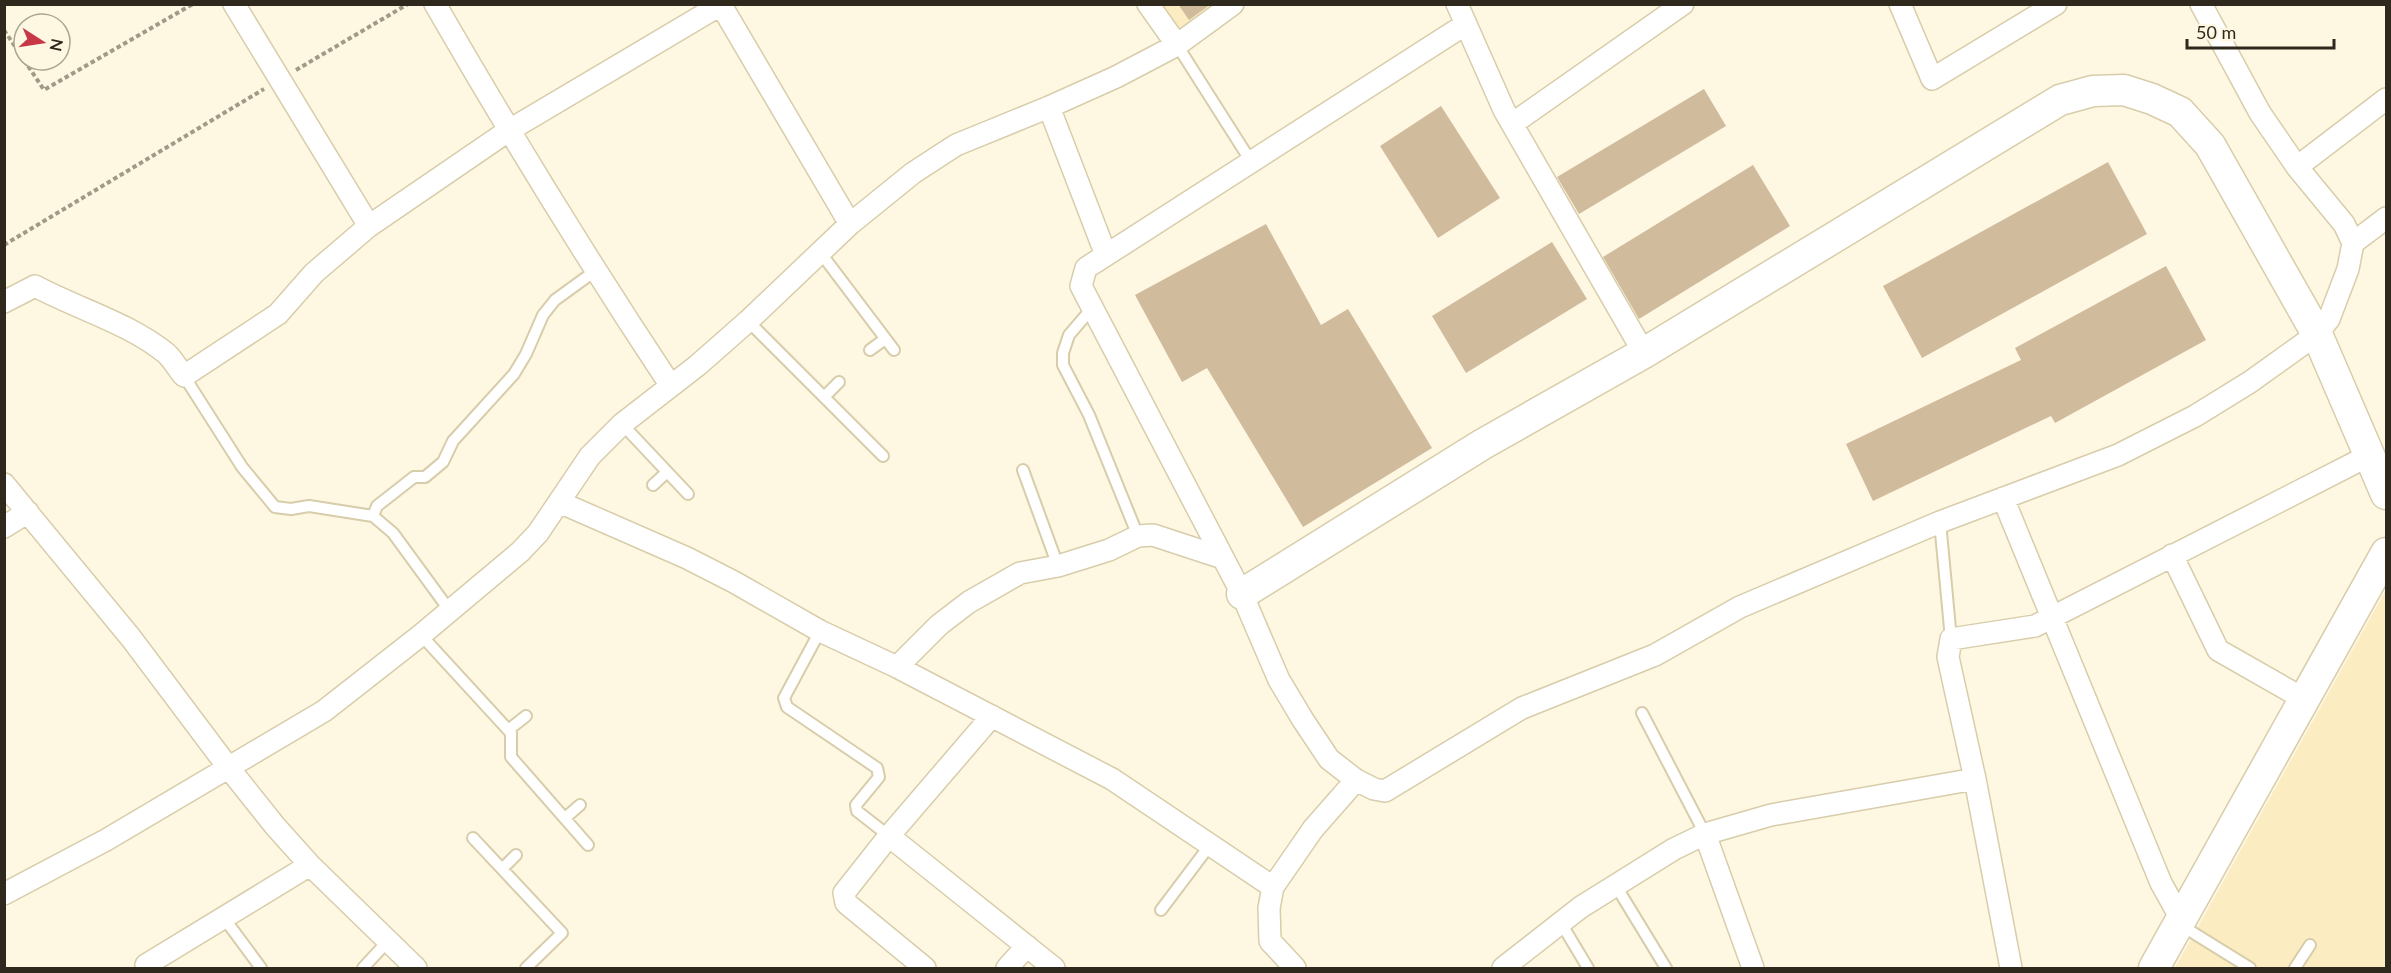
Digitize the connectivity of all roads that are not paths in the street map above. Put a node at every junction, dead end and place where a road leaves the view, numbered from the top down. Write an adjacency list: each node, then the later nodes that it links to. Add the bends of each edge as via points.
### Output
1 (234, 4): 20 (street)
2 (435, 4): 15 (street)
3 (1148, 4): 11 (street)
4 (1233, 4): 11 (street)
5 (1683, 4): 14 (street)
6 (1900, 4): 7 (street, via 1932,79)
7 (2056, 4)
8 (2201, 4): 17 (street, via 2260,113)
9 (722, 5): 15 (street); 19 (street)
10 (1461, 14): 14 (street); 16 (street)
11 (1177, 45): 13 (street); 16 (lane)
12 (2386, 99): 17 (street)
13 (1049, 107): 19 (street, via 956,145 913,172); 23 (street)
14 (1512, 124): 32 (street)
15 (508, 131): 20 (street); 24 (street)
16 (1252, 163): 23 (street)
17 (2297, 167): 21 (street, via 2344,224)
18 (2386, 218): 21 (street)
19 (850, 224): 22 (street)
20 (369, 226): 33 (street, via 314,273 278,314)
21 (2353, 243): 28 (street, via 2348,269 2329,319)
22 (820, 252): 27 (street); 29 (lane)
23 (1106, 255): 26 (street, via 1086,268 1081,286)
24 (595, 271): 35 (street); 49 (lane, via 555,300 543,315 514,374 453,441 443,462 424,477 414,477 377,506)
25 (4, 302): 33 (street, via 35,286 132,332 168,355)
26 (1093, 307): 52 (lane, via 1069,335 1063,365 1089,415); 55 (street)
27 (748, 321): 35 (street); 36 (lane)
28 (2317, 334): 32 (street, via 2210,145 2180,112 2124,90 2093,91 2060,100); 38 (street); 46 (street, via 2195,416 2118,455)
29 (885, 339): 30 (lane); 31 (lane)
30 (870, 350)
31 (894, 350)
32 (1644, 353): 57 (street, via 1483,444)
33 (184, 376): 49 (lane, via 242,467 275,507 309,506)
34 (839, 382): 36 (lane)
35 (671, 386): 37 (street)
36 (825, 397): 39 (lane)
37 (622, 424): 41 (lane); 47 (street, via 590,456)
38 (2370, 455): 45 (street); 54 (street)
39 (883, 456)
40 (1023, 470): 56 (lane)
41 (667, 472): 43 (lane); 44 (lane)
42 (4, 484): 48 (street)
43 (653, 485)
44 (688, 494)
45 (2386, 494)
46 (2003, 498): 50 (street); 59 (street)
47 (559, 502): 58 (street, via 520,552); 60 (street, via 687,558)
48 (28, 512): 51 (street); 69 (street, via 131,638)
49 (373, 516): 58 (lane, via 393,533)
50 (1940, 522): 62 (lane); 71 (street, via 1740,607 1655,655 1522,708 1385,791)
51 (4, 527)
52 (1138, 536): 55 (street, via 1153,535); 56 (street)
53 (2386, 553): 64 (street)
54 (2172, 555): 59 (street); 64 (street, via 2218,650)
55 (1223, 558): 57 (street)
56 (1058, 566): 63 (street, via 1020,573 969,602)
57 (1242, 594): 71 (street, via 1279,680 1303,720 1329,759)
58 (450, 611): 61 (street)
59 (2052, 616): 62 (street, via 2035,626); 87 (street)
60 (820, 631): 63 (street); 75 (lane, via 784,698 787,707 877,768 879,777 856,805 857,811)
61 (421, 635): 68 (lane); 69 (street, via 324,711)
62 (1951, 639): 70 (street, via 1948,657)
63 (897, 666): 67 (street)
64 (2304, 699): 87 (street)
65 (1642, 713): 74 (lane)
66 (526, 716): 68 (lane)
67 (992, 716): 75 (street); 78 (street, via 1112,779)
68 (508, 730): 73 (lane, via 511,757)
69 (228, 767): 80 (street); 84 (street, via 106,840)
70 (1975, 779): 74 (street, via 1771,815); 105 (street)
71 (1356, 780): 82 (street, via 1313,830)
72 (580, 805): 73 (lane)
73 (564, 818): 77 (lane)
74 (1705, 834): 83 (street); 104 (street)
75 (889, 836): 90 (street); 97 (street, via 844,893 846,903)
76 (473, 838): 81 (lane)
77 (588, 845)
78 (1210, 845): 82 (street); 85 (lane)
79 (516, 855): 81 (lane)
80 (310, 865): 86 (street); 89 (street)
81 (502, 869): 96 (lane, via 562,933)
82 (1273, 886): 100 (street, via 1270,941)
83 (1616, 886): 88 (street); 103 (lane)
84 (4, 894)
85 (1161, 910)
86 (224, 918): 92 (street); 93 (lane)
87 (2180, 922): 106 (street); 107 (lane)
88 (1561, 924): 101 (street); 102 (lane)
89 (388, 941): 94 (lane); 95 (street)
90 (1027, 945): 98 (street); 99 (street)
91 (2310, 945): 108 (lane)
92 (145, 967)
93 (261, 969)
94 (363, 969)
95 (416, 969)
96 (526, 969)
97 (925, 969)
98 (1007, 969)
99 (1054, 969)
100 (1295, 969)
101 (1503, 969)
102 (1588, 969)
103 (1666, 969)
104 (1753, 969)
105 (2011, 969)
106 (2154, 969)
107 (2250, 969)
108 (2295, 969)

